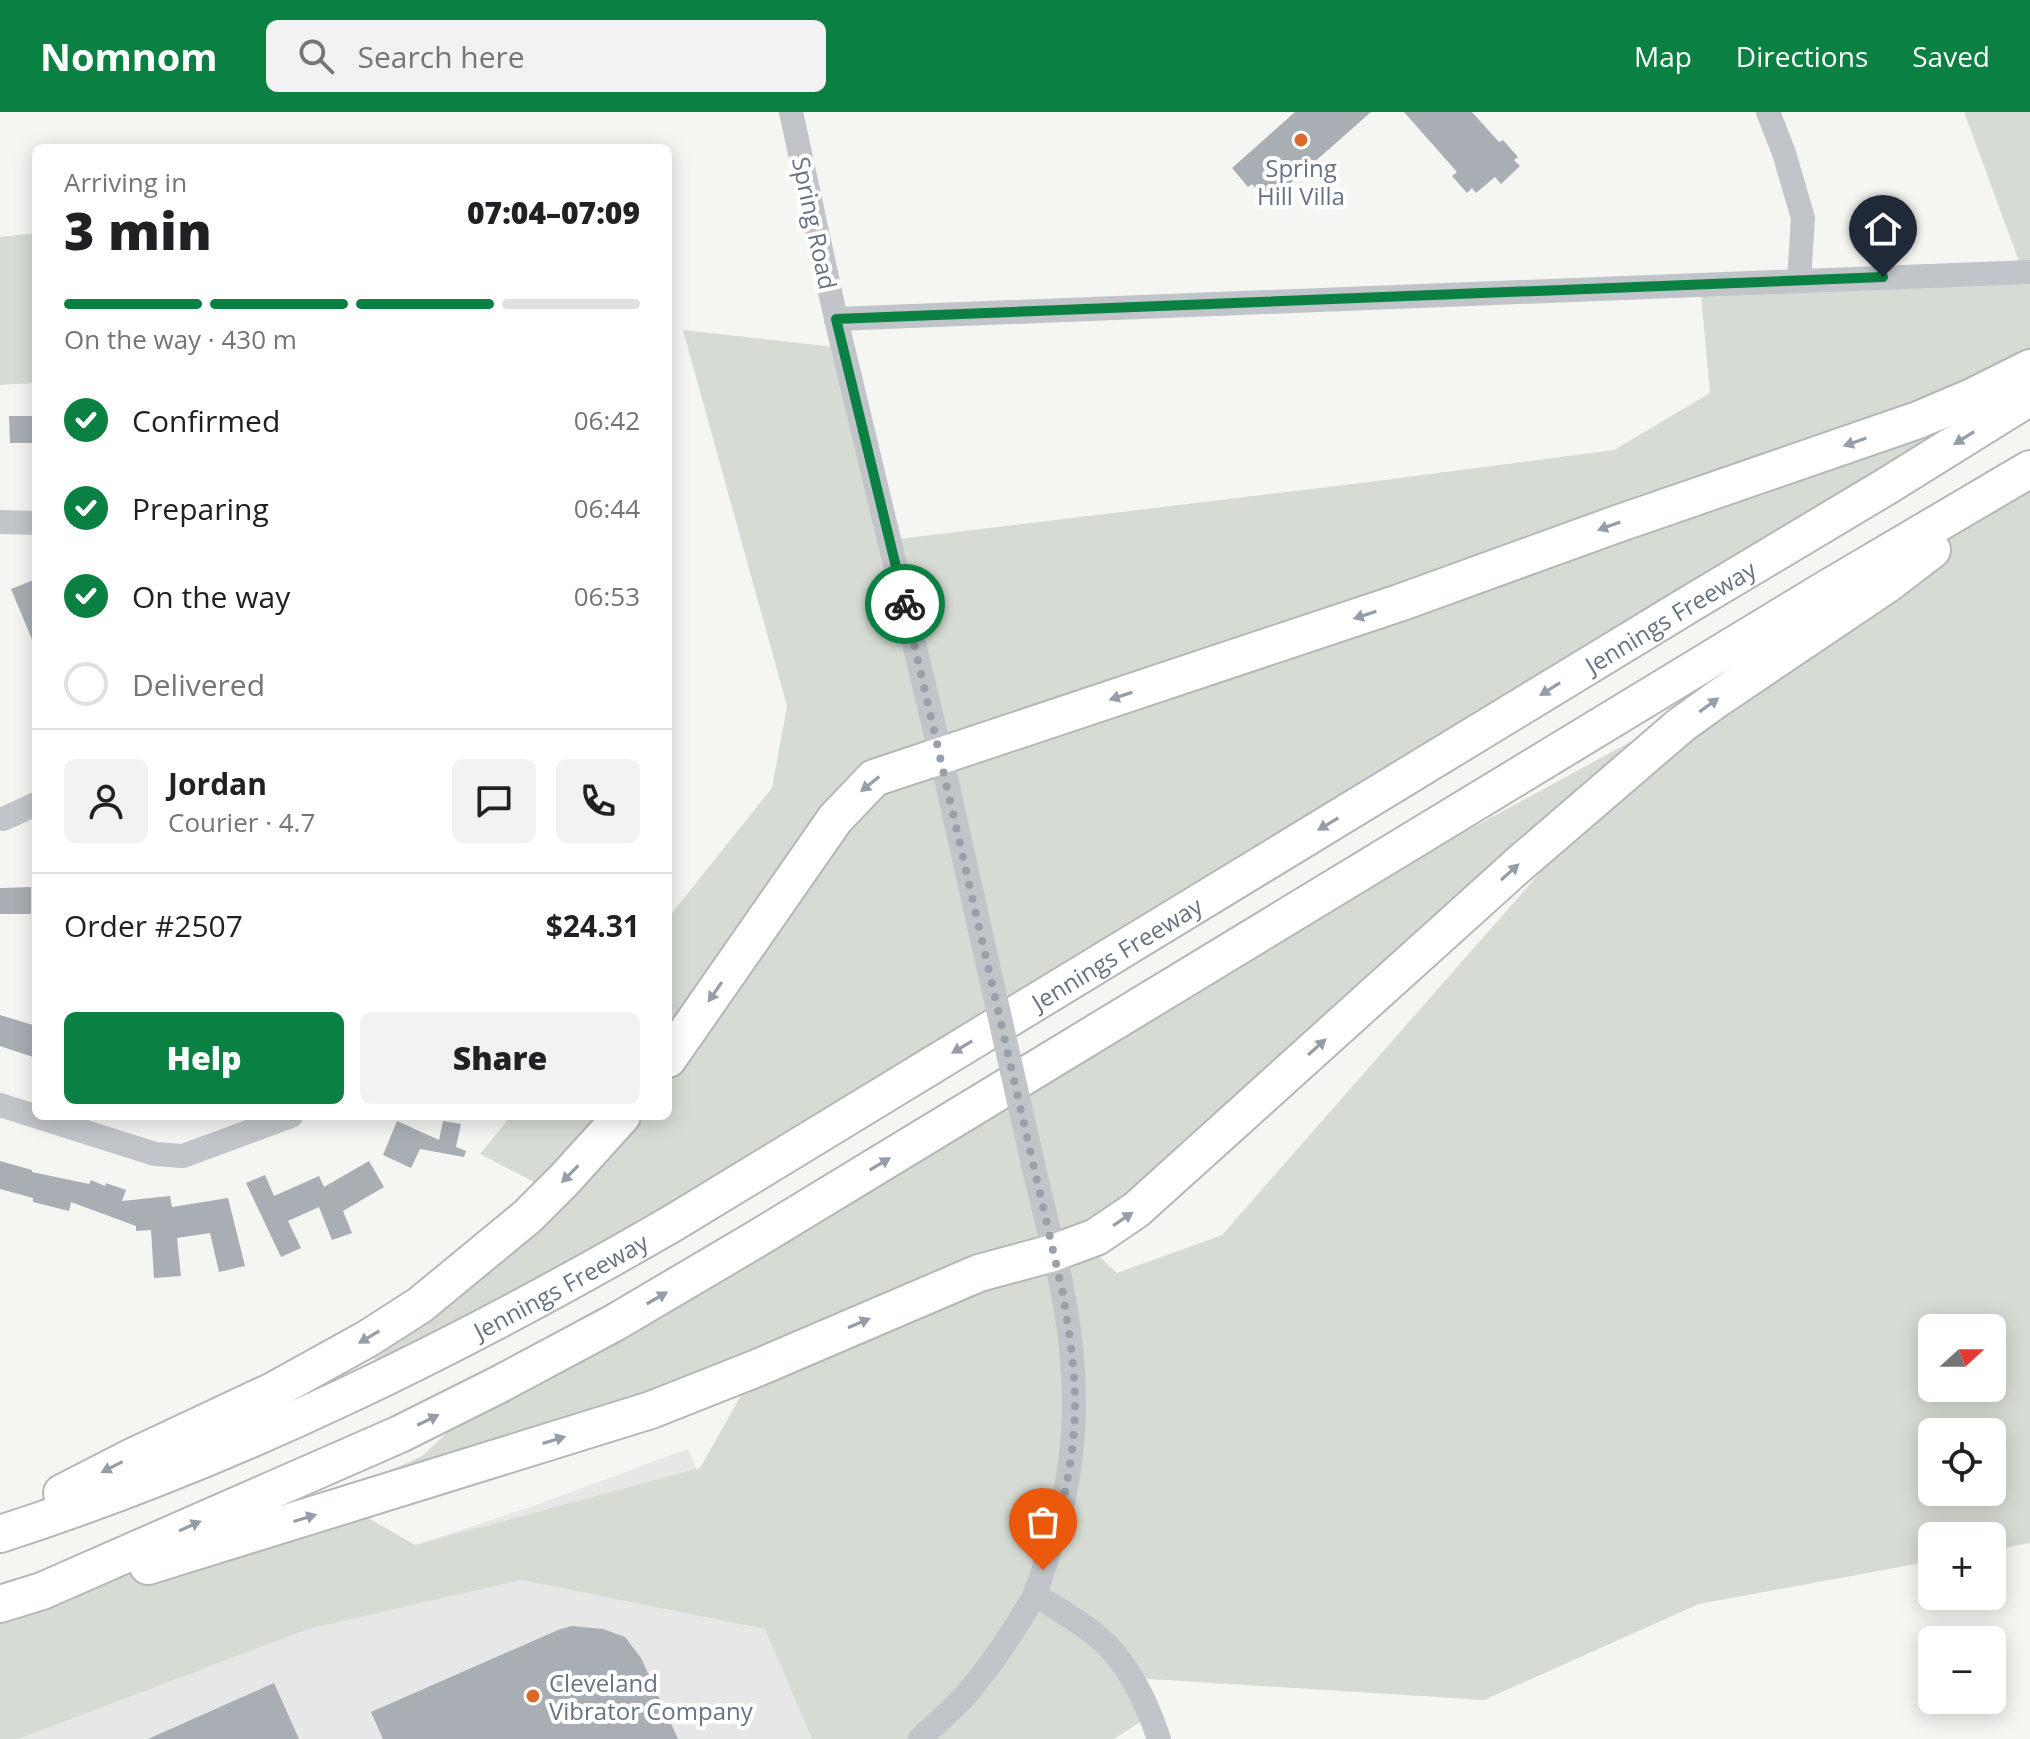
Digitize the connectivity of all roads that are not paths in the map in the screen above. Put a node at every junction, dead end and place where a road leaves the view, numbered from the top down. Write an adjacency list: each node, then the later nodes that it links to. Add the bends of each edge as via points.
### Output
1 (791, 112): 5 (street, Spring Road)
2 (1768, 112): 4 (street, via 1803,218)
3 (2027, 272): 4 (street)
4 (1799, 280): 5 (street)
5 (836, 319): 11 (street, Spring Road)
6 (2030, 368): 11 (highway, one-way to 11, via 1918,420 1399,603)
7 (2030, 397): 22 (highway, Jennings Freeway, one-way to 22, via 586,1273 306,1415 218,1454)
8 (2030, 470): 20 (highway, one-way to 8, via 1096,1237 1136,1210 1681,725 1889,583); 23 (highway, one-way to 8, via 400,1434 614,1323)
9 (0, 522): 10 (street)
10 (32, 523)
11 (941, 756): 14 (highway, one-way to 14, via 874,778 835,819); 20 (street, Spring Road, bridge)
12 (32, 806): 13 (street)
13 (3, 819)
14 (672, 1053)
15 (0, 1105): 16 (street)
16 (32, 1115)
17 (47, 1120): 18 (street, via 155,1154 183,1156)
18 (280, 1120)
19 (618, 1120): 21 (highway, one-way to 21, via 528,1216 420,1305 273,1391)
20 (1053, 1253): 23 (highway, one-way to 20, via 118,1575 651,1410 979,1273); 24 (street, Spring Road, via 1071,1347 1075,1409 1066,1490)
21 (0, 1524)
22 (0, 1534)
23 (42, 1591): 25 (highway)
24 (1035, 1594): 26 (street, Spring Road, via 986,1670); 27 (street, via 1107,1645 1132,1678)
25 (0, 1604)
26 (920, 1739)
27 (1159, 1739)

